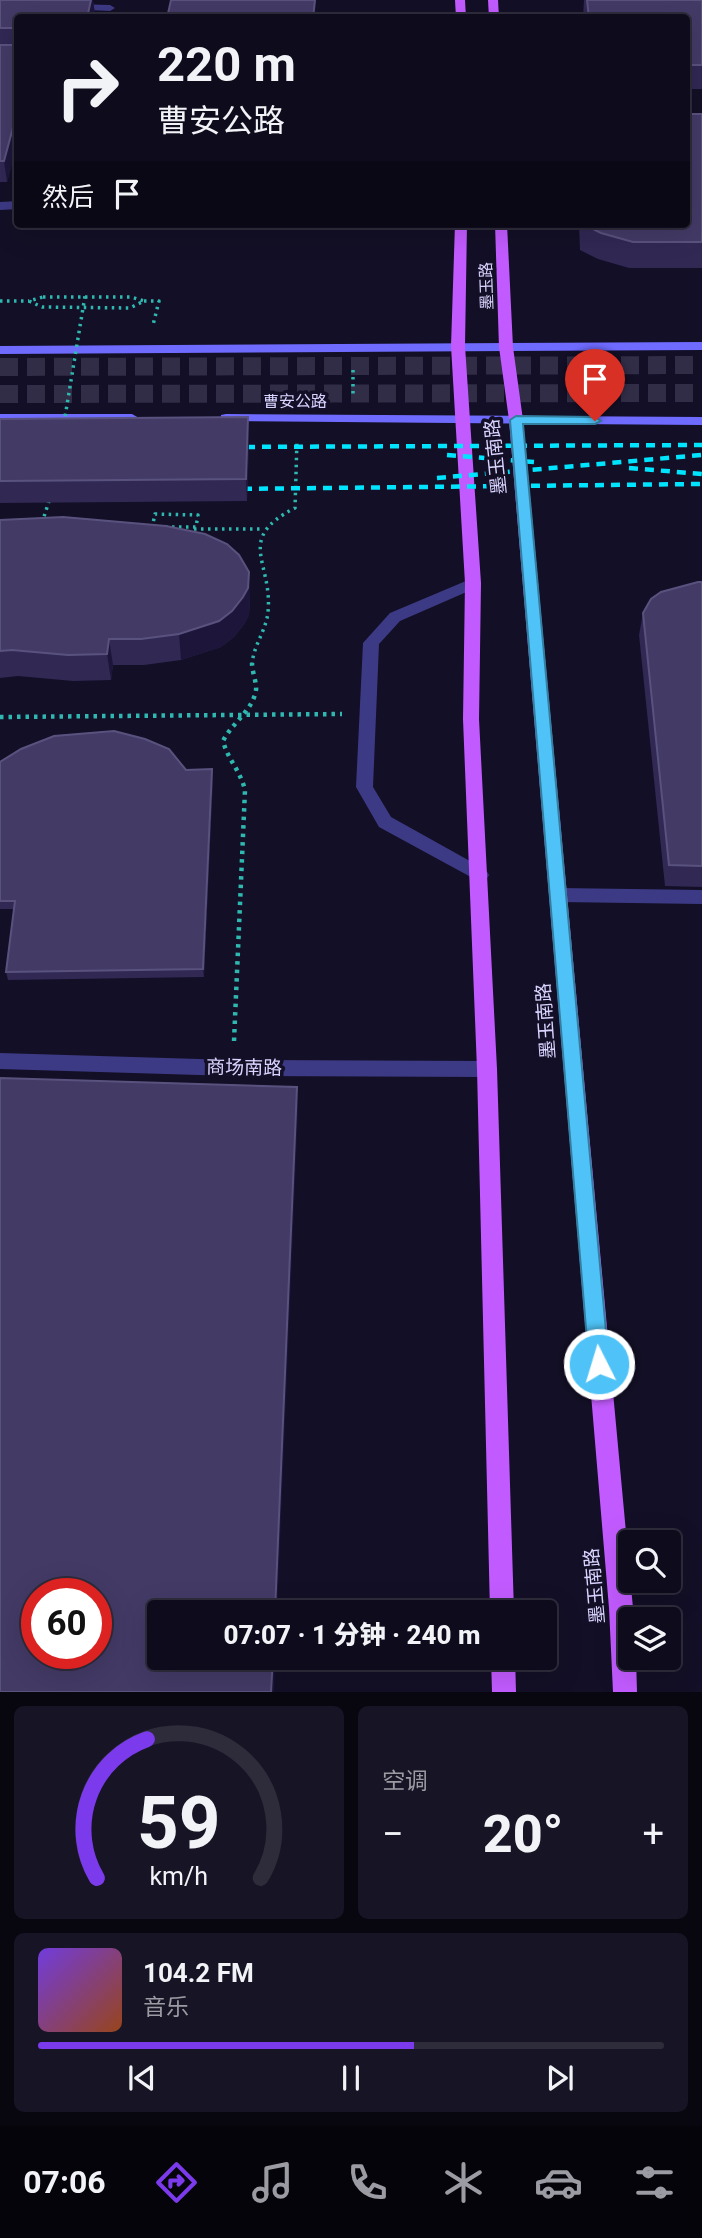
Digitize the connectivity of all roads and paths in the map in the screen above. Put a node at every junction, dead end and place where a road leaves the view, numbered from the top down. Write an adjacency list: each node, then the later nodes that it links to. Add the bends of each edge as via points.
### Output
1 (53, 8): 2 (street)
2 (108, 8)
3 (461, 228): 11 (main road, 墨玉路)
4 (502, 228): 13 (main road, 墨玉路)
5 (85, 296): 7 (path); 8 (path); 9 (path, bridge)
6 (0, 301): 7 (path)
7 (29, 301): 9 (path, via 42,307)
8 (144, 301): 9 (path, via 130,308); 10 (path, via 159,301)
9 (83, 307): 23 (path, bridge)
10 (153, 325)
11 (458, 346): 13 (main road); 14 (main road); 20 (main road, 墨玉南路)
12 (702, 346): 13 (main road)
13 (506, 347): 21 (main road, 墨玉南路)
14 (352, 349): 15 (main road); 19 (path)
15 (0, 350)
16 (0, 418): 17 (main road)
17 (150, 418)
18 (218, 418): 19 (main road, 曹安公路)
19 (354, 419): 20 (main road, 曹安公路)
20 (464, 419): 21 (main road, 曹安公路); 29 (main road, 墨玉南路)
21 (516, 420): 22 (main road); 34 (main road, 墨玉南路)
22 (702, 421)
23 (62, 435)
24 (297, 436): 28 (path, via 295,508)
25 (52, 490): 26 (path, via 40,528)
26 (52, 527)
27 (152, 528): 27 (path, via 139,527 152,527 163,527 196,527 198,514 155,514 154,521); 28 (path)
28 (264, 529): 30 (path, via 259,542 268,612 251,654 257,688 252,704)
29 (472, 583): 31 (street, via 395,617 372,643); 33 (main road, 墨玉南路, via 471,719)
30 (241, 714): 31 (path); 32 (path); 37 (path, via 223,741 246,790)
31 (368, 715): 33 (street, via 364,787 386,822)
32 (0, 717)
33 (480, 875): 38 (main road, 墨玉南路)
34 (560, 895): 35 (street); 42 (main road, 墨玉南路)
35 (702, 897)
36 (0, 1061): 37 (street, 商场南路)
37 (232, 1068): 38 (street, 商场南路)
38 (487, 1069): 39 (main road, 墨玉南路)
39 (502, 1600)
40 (503, 1670): 41 (main road)
41 (504, 1692)
42 (625, 1692)

